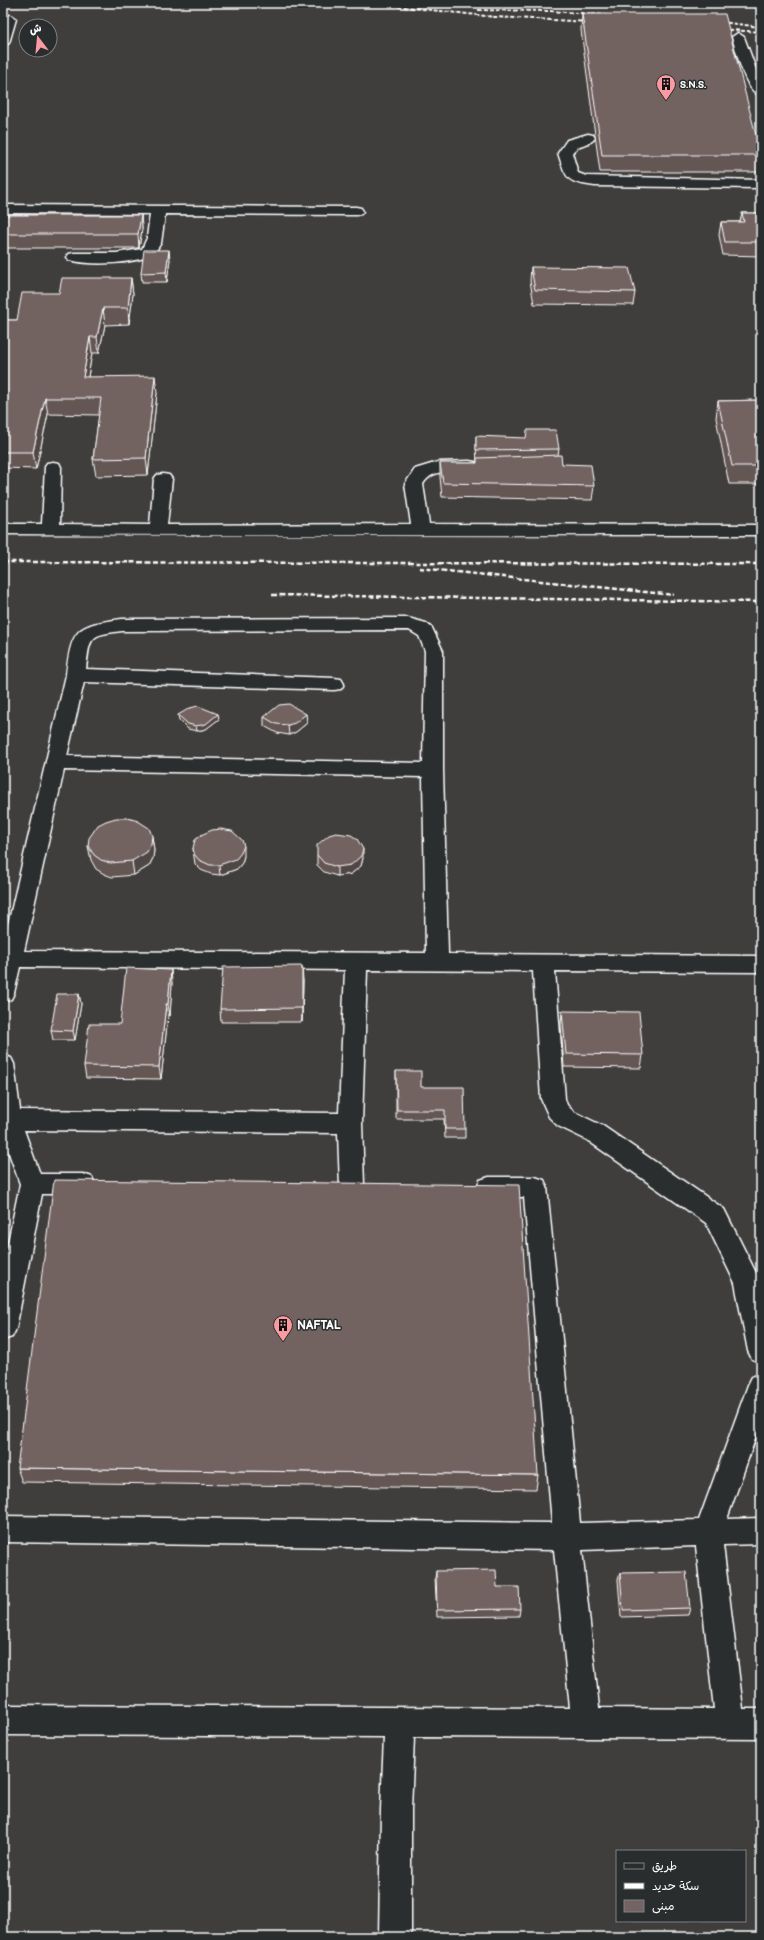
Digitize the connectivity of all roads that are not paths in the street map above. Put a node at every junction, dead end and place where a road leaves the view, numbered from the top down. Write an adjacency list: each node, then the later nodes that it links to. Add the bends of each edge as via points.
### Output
1 (10, 19): 3 (street)
2 (738, 37): 4 (street, via 753,82)
3 (3, 43)
4 (761, 92)
5 (588, 138): 6 (street, via 572,143 566,153 572,175 582,180)
6 (761, 184)
7 (3, 209): 8 (street)
8 (158, 210): 9 (street); 10 (street, via 151,248 145,254 133,257)
9 (356, 211)
10 (74, 257)
11 (483, 466): 16 (street, via 438,467 421,473 414,484)
12 (53, 467): 14 (street)
13 (163, 480): 18 (street)
14 (51, 528): 15 (street); 18 (street)
15 (3, 529)
16 (420, 529): 17 (street); 18 (street)
17 (761, 530)
18 (158, 531)
19 (76, 675): 20 (street); 21 (street); 22 (street, via 80,640 87,632 100,628 122,625 408,624 421,627 430,637 434,651)
20 (334, 684)
21 (56, 763): 22 (street); 23 (street)
22 (433, 770): 25 (street)
23 (10, 958): 24 (street); 28 (street)
24 (356, 962): 25 (street); 31 (street)
25 (437, 963): 26 (street)
26 (543, 963): 27 (street); 37 (street, via 553,1099 557,1110 566,1118 595,1133 715,1216 748,1283)
27 (761, 964)
28 (3, 993)
29 (3, 1064): 30 (street)
30 (10, 1120): 31 (street); 32 (street)
31 (350, 1123): 34 (street)
32 (32, 1184): 33 (street); 36 (street)
33 (104, 1184)
34 (352, 1186)
35 (464, 1186): 42 (street, via 535,1187)
36 (3, 1329)
37 (761, 1351)
38 (761, 1385): 41 (street)
39 (3, 1529): 42 (street)
40 (761, 1531): 41 (street)
41 (708, 1533): 42 (street); 46 (street)
42 (567, 1537): 45 (street)
43 (3, 1720): 44 (street)
44 (400, 1722): 45 (street); 48 (street)
45 (586, 1723): 46 (street)
46 (730, 1724): 47 (street)
47 (761, 1724)
48 (395, 1937)

